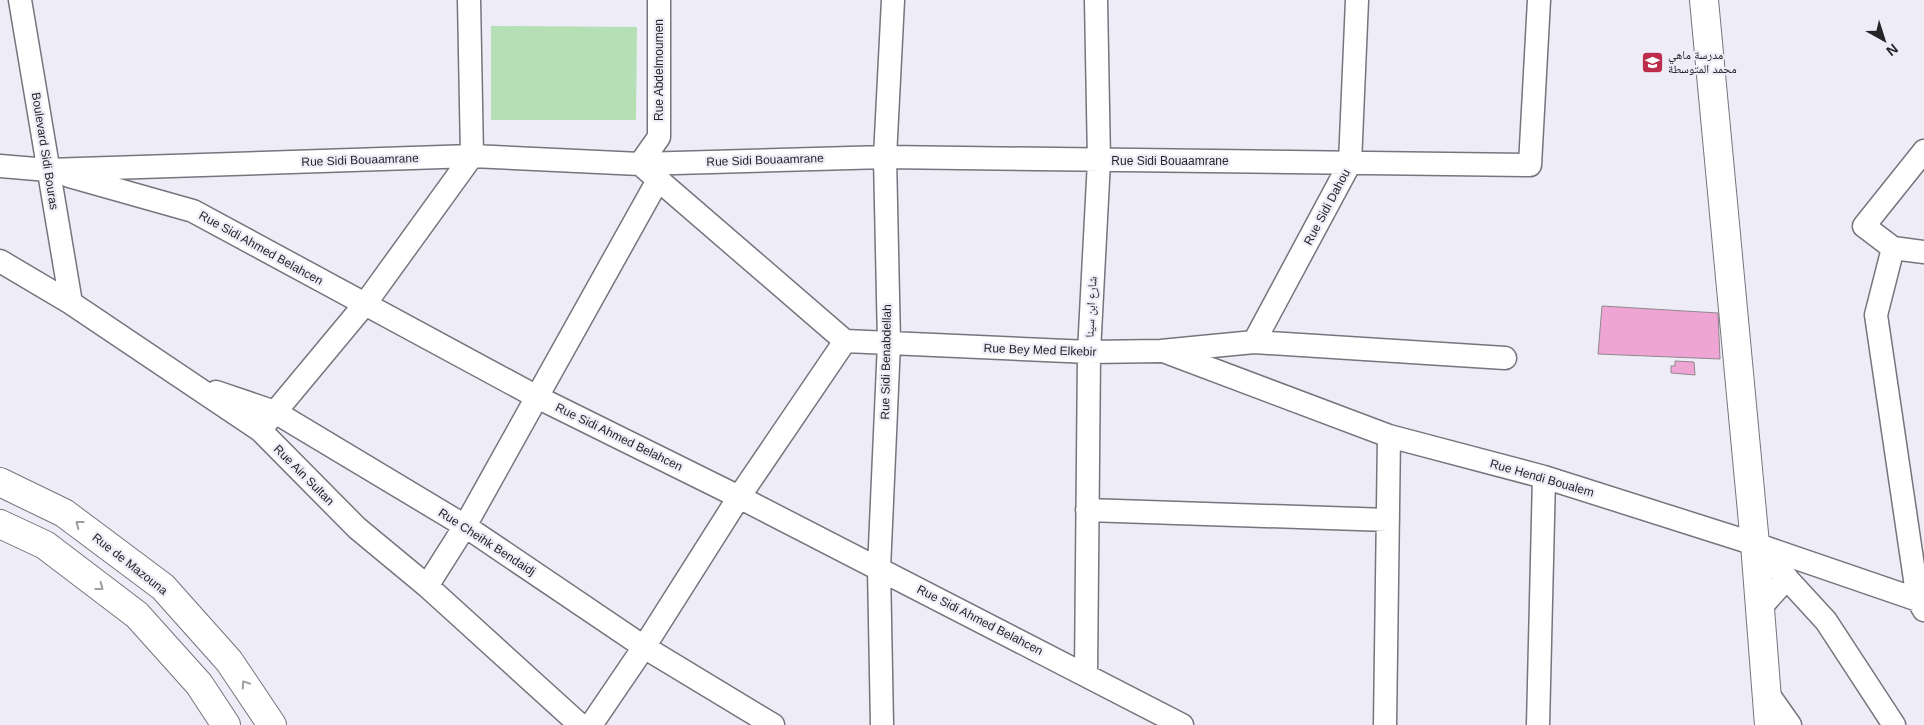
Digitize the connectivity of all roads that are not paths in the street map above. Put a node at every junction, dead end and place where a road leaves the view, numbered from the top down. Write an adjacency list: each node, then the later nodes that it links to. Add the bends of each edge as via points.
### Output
1 (20, 0): 17 (street, Boulevard Sidi Bouras)
2 (469, 0): 11 (street)
3 (659, 0): 9 (street, Rue Abdelmoumen)
4 (894, 0): 12 (street, Rue Sidi Benabdellah)
5 (1096, 0): 13 (street, شارع ابن سينا)
6 (1357, 0): 14 (street, Rue Sidi Dahou)
7 (1539, 0): 14 (street, Rue Sidi Bouaamrane, via 1530,165)
8 (1704, 0): 42 (street)
9 (659, 137): 15 (street, Rue Abdelmoumen); 18 (street)
10 (1924, 151): 19 (street, via 1864,226)
11 (472, 156): 15 (street, Rue Sidi Bouaamrane); 17 (street, Rue Sidi Bouaamrane); 23 (street)
12 (884, 157): 13 (street, Rue Sidi Bouaamrane); 18 (street, Rue Sidi Bouaamrane); 26 (street, Rue Sidi Benabdellah)
13 (1099, 161): 14 (street, Rue Sidi Bouaamrane); 28 (street, شارع ابن سينا)
14 (1350, 163): 25 (street, Rue Sidi Dahou)
15 (640, 164): 18 (street)
16 (0, 166): 17 (street, Rue Sidi Bouaamrane)
17 (48, 170): 22 (street, Boulevard Sidi Bouras); 23 (street, Rue Sidi Ahmed Belahcen, via 193,211)
18 (660, 172): 24 (street); 31 (street)
19 (1893, 248): 20 (street); 46 (street, via 1876,315)
20 (1924, 252)
21 (0, 261): 22 (street, Rue Ain Sultan)
22 (71, 303): 30 (street, Rue Ain Sultan)
23 (365, 304): 31 (street, Rue Sidi Ahmed Belahcen); 32 (street)
24 (845, 341): 26 (street, Rue Bey Med Elkebir); 37 (street)
25 (1254, 342): 27 (street, Rue Bey Med Elkebir); 29 (street, Rue Bey Med Elkebir)
26 (888, 343): 28 (street, Rue Bey Med Elkebir); 43 (street, Rue Sidi Benabdellah)
27 (1161, 351): 28 (street, Rue Bey Med Elkebir); 34 (street, Rue Hendi Boualem)
28 (1089, 352): 38 (street, شارع ابن سينا)
29 (1505, 358)
30 (189, 383): 32 (street, Rue Cheihk Bendaidj); 33 (street, Rue Ain Sultan)
31 (537, 397): 37 (street, Rue Sidi Ahmed Belahcen); 41 (street)
32 (275, 412): 33 (street); 41 (street, Rue Cheihk Bendaidj)
33 (260, 430): 45 (street, Rue Ain Sultan, via 357,528)
34 (1389, 436): 35 (street, Rue Hendi Boualem); 39 (street)
35 (1544, 477): 42 (street, Rue Hendi Boualem); 59 (street)
36 (0, 482): 52 (street, Rue de Mazouna, one-way to 36, via 229,660 162,587 64,513)
37 (739, 497): 43 (street, Rue Sidi Ahmed Belahcen); 48 (street)
38 (1087, 510): 39 (street); 49 (street, شارع ابن سينا)
39 (1388, 520): 58 (street)
40 (0, 524): 51 (street, one-way to 51, via 44,545 137,615 199,684)
41 (465, 526): 45 (street); 48 (street, Rue Cheihk Bendaidj)
42 (1755, 544): 44 (street); 46 (street, Rue Hendi Boualem); 47 (street)
43 (879, 570): 49 (street, Rue Sidi Ahmed Belahcen); 56 (street, Rue Sidi Benabdellah)
44 (1787, 578): 47 (street); 62 (street, via 1826,621)
45 (427, 586): 53 (street, Rue Ain Sultan)
46 (1922, 604)
47 (1760, 609): 50 (street)
48 (644, 647): 54 (street); 55 (street, Rue Cheihk Bendaidj)
49 (1086, 674): 57 (street, Rue Sidi Ahmed Belahcen)
50 (1766, 692): 60 (street); 61 (street)
51 (226, 725)
52 (272, 725)
53 (580, 725)
54 (591, 725)
55 (773, 725)
56 (882, 725)
57 (1182, 725)
58 (1385, 725)
59 (1538, 725)
60 (1770, 725)
61 (1790, 725)
62 (1894, 725)

